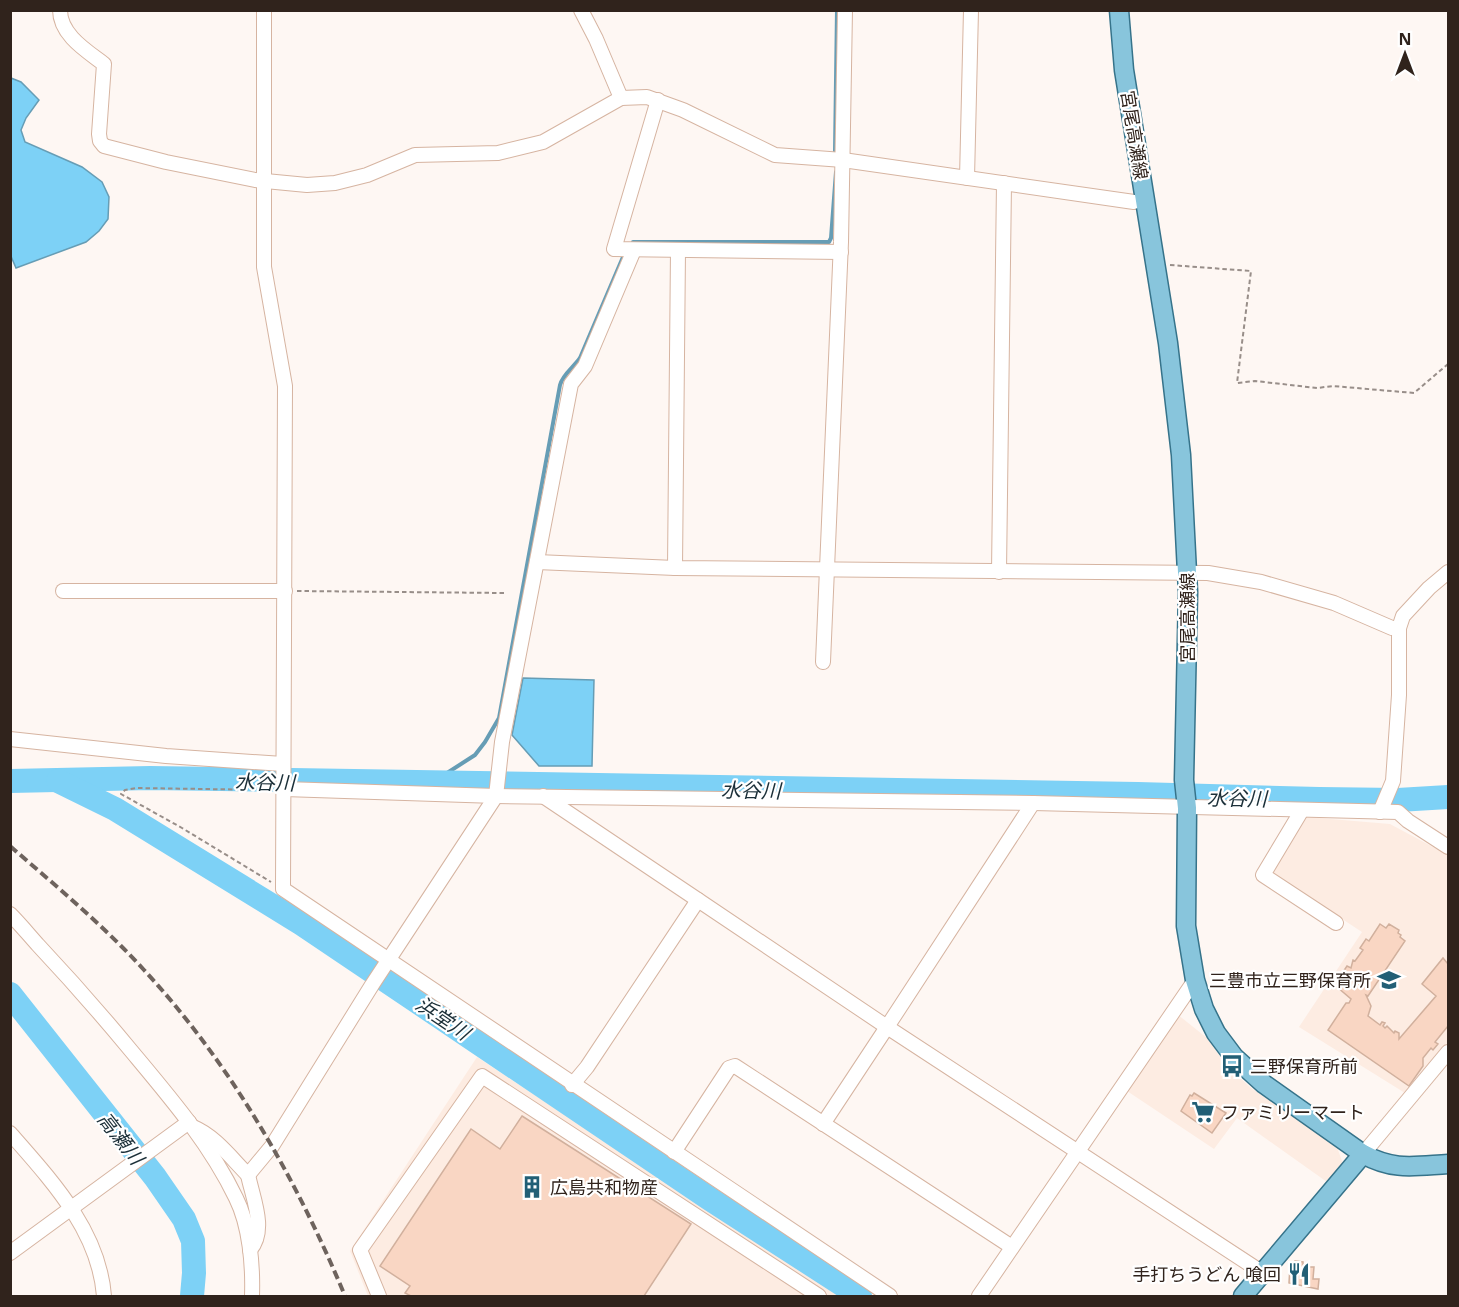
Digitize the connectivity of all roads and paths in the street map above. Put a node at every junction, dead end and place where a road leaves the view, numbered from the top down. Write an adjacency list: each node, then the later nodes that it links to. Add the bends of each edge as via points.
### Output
1 (60, 10): 11 (street, via 72,40 104,64 99,134 104,146)
2 (264, 10): 11 (street)
3 (580, 10): 7 (street)
4 (845, 10): 9 (street)
5 (971, 10): 10 (street)
6 (1119, 10): 17 (main road, 宮尾高瀬線)
7 (621, 98): 8 (street); 11 (street, via 543,142 498,153 415,154 367,175 335,183)
8 (658, 100): 9 (street, via 775,154); 14 (street, via 614,249)
9 (843, 160): 10 (street); 16 (street)
10 (967, 178): 12 (street)
11 (264, 181): 26 (street, via 264,267 285,386)
12 (1004, 183): 13 (street); 22 (street)
13 (1134, 202)
14 (634, 250): 15 (street); 19 (street, via 585,366 571,384)
15 (678, 250): 16 (street); 20 (street)
16 (841, 252): 21 (street)
17 (1155, 264): 18 (path, via 1251,271 1237,383 1255,381 1414,393); 24 (main road, 宮尾高瀬線, via 1177,413)
18 (1449, 364)
19 (537, 562): 20 (street); 32 (street)
20 (675, 568): 21 (street)
21 (827, 570): 22 (street); 29 (street)
22 (999, 572): 24 (street)
23 (1449, 572): 28 (street, via 1404,616)
24 (1188, 573): 28 (street, via 1261,582 1334,603); 36 (main road, 宮尾高瀬線, via 1184,780)
25 (63, 591): 26 (street)
26 (285, 591): 27 (path); 31 (street)
27 (504, 593)
28 (1399, 628): 38 (street, via 1394,781)
29 (823, 662)
30 (10, 739): 31 (street)
31 (283, 767): 33 (street)
32 (497, 787): 33 (street); 34 (street); 44 (street)
33 (283, 788): 40 (street); 40 (path, via 137,788 121,795)
34 (543, 796): 35 (street); 41 (street)
35 (1033, 803): 36 (street); 46 (street)
36 (1187, 807): 37 (street); 45 (main road, 宮尾高瀬線, via 1186,926)
37 (1302, 810): 38 (street); 43 (street, via 1263,874)
38 (1380, 811): 39 (street, via 1398,812)
39 (1449, 847)
40 (283, 889): 44 (street)
41 (698, 900): 46 (street); 48 (street)
42 (10, 914): 50 (street, via 91,1002)
43 (1335, 923)
44 (388, 963): 48 (street); 56 (street, via 272,1146)
45 (1195, 980): 52 (street); 54 (main road, 宮尾高瀬線, via 1216,1033 1234,1057 1264,1084)
46 (887, 1027): 49 (street); 52 (street)
47 (1449, 1052): 54 (street)
48 (572, 1085): 53 (street)
49 (823, 1124): 53 (street, via 735,1066 729,1068); 58 (street)
50 (188, 1125): 56 (street, via 203,1131); 57 (street); 59 (street, via 237,1200)
51 (10, 1133): 57 (street)
52 (1077, 1150): 58 (street); 61 (street)
53 (674, 1152): 66 (street)
54 (1363, 1154): 55 (main road, 宮尾高瀬線, via 1387,1166); 61 (main road)
55 (1449, 1164)
56 (248, 1175): 59 (street, via 258,1220 257,1241)
57 (71, 1208): 60 (street); 62 (street, via 98,1259)
58 (1012, 1247): 67 (street)
59 (250, 1250): 63 (street)
60 (10, 1253)
61 (1263, 1273): 68 (main road)
62 (105, 1296)
63 (252, 1296)
64 (379, 1296): 65 (street, via 360,1250 482,1076)
65 (819, 1296)
66 (890, 1296)
67 (979, 1296)
68 (1243, 1296)

